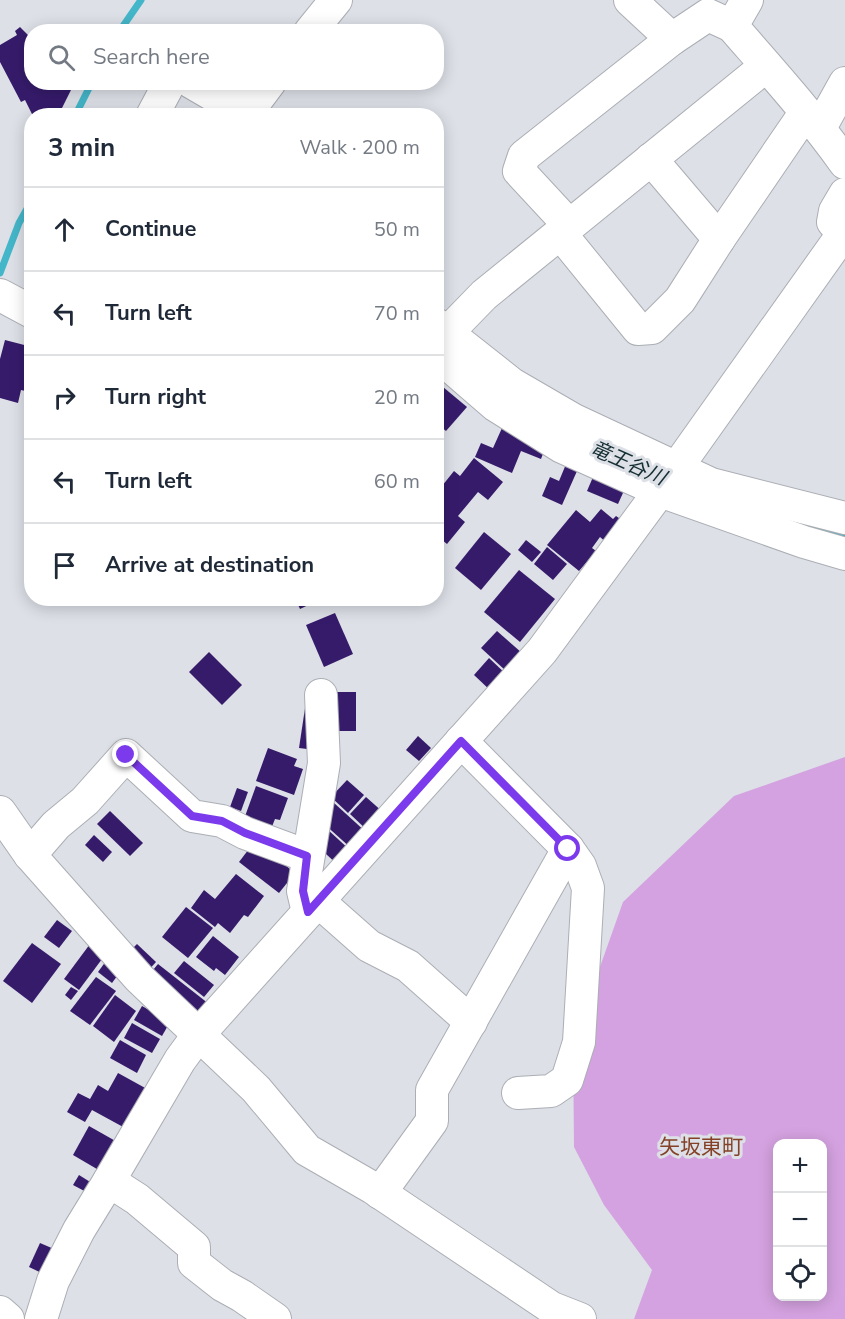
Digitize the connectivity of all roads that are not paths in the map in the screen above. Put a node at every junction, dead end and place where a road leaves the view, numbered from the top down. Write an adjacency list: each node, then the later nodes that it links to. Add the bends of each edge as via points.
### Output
1 (630, 0): 5 (street)
2 (329, 2): 4 (street)
3 (739, 13): 5 (street, via 708,15); 6 (street)
4 (315, 24)
5 (672, 39): 18 (street, via 524,156 519,171)
6 (766, 66): 14 (street); 15 (street)
7 (845, 83): 14 (street)
8 (166, 90): 11 (street)
9 (205, 90): 12 (street)
10 (264, 90): 13 (street)
11 (156, 108)
12 (240, 108)
13 (250, 108)
14 (813, 121): 16 (street); 20 (street)
15 (651, 159): 18 (street); 20 (street)
16 (845, 163)
17 (845, 194): 19 (street, via 833,222)
18 (565, 229): 20 (street, via 638,329 652,328 680,300); 21 (street)
19 (844, 232): 23 (street)
20 (719, 239)
21 (444, 333)
22 (444, 340): 23 (street)
23 (668, 480): 24 (street, via 711,484); 25 (street, via 804,542); 27 (street, via 542,651)
24 (845, 518)
25 (845, 554)
26 (321, 695): 31 (street, via 324,763)
27 (461, 741): 29 (street); 32 (street)
28 (4, 826): 30 (street)
29 (568, 849): 33 (street); 35 (street, via 588,888 579,1042 567,1080 551,1091)
30 (30, 855): 31 (street, via 126,755 192,816 222,821); 34 (street, via 139,978)
31 (307, 856): 32 (street, via 303,891)
32 (313, 907): 33 (street, via 369,946 408,966); 34 (street)
33 (471, 1022): 37 (street, via 432,1090 432,1121)
34 (199, 1034): 36 (street); 37 (street, via 256,1089 307,1150)
35 (518, 1093)
36 (109, 1181): 40 (street, via 78,1230 53,1281); 41 (street, via 194,1247 194,1263)
37 (380, 1193): 42 (street, via 552,1308)
38 (0, 1312): 39 (street)
39 (8, 1319)
40 (41, 1319)
41 (274, 1319)
42 (580, 1319)

